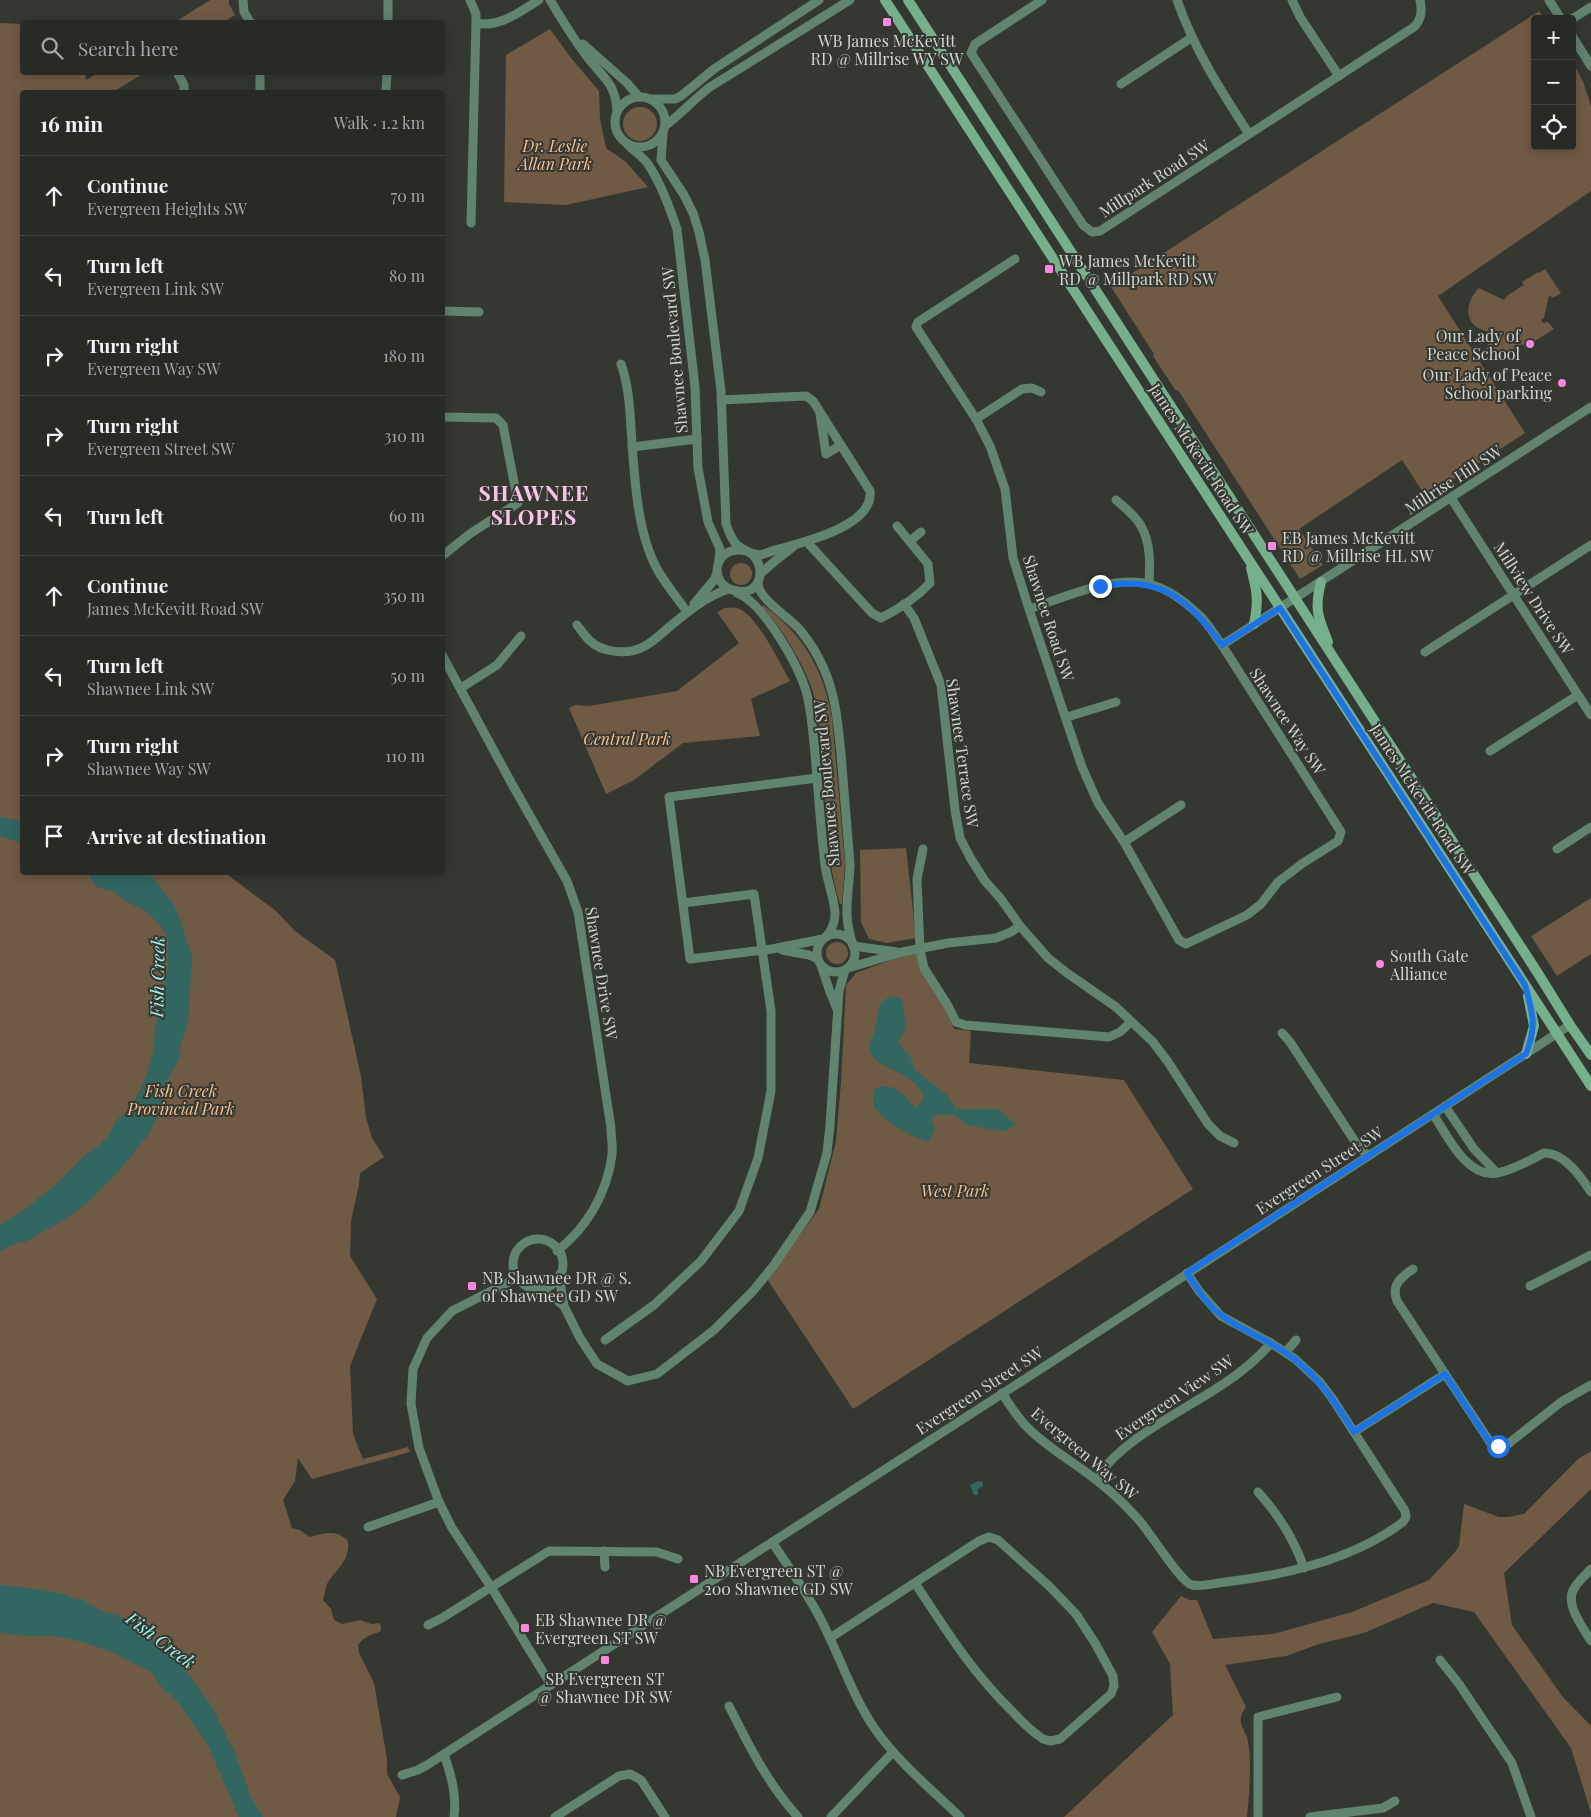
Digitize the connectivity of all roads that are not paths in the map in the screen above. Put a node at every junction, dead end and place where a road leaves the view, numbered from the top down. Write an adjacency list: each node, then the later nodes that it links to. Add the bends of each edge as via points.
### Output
1 (243, 0): 20 (street)
2 (388, 0): 21 (street)
3 (470, 0): 22 (street)
4 (539, 0): 22 (street, via 504,21 488,25)
5 (550, 0): 25 (street)
6 (819, 0): 23 (street)
7 (850, 0): 27 (street)
8 (886, 0): 66 (main road, James McKevitt Road SW)
9 (908, 0): 17 (main road, James McKevitt Road SW)
10 (913, 0): 17 (main road)
11 (1042, 0): 41 (street, Millpark Road SW, via 974,44 971,53 1087,230 1100,231)
12 (1177, 0): 24 (street)
13 (1292, 0): 32 (street)
14 (1420, 0): 32 (street, Millpark Road SW, via 1419,22)
15 (1549, 0): 18 (street)
16 (1591, 7): 19 (street)
17 (916, 12): 75 (main road, James McKevitt Road SW)
18 (1558, 15)
19 (1576, 16)
20 (249, 20)
21 (388, 20)
22 (476, 23): 43 (street)
23 (764, 36): 27 (street); 38 (street, via 714,68 681,96)
24 (1191, 38): 33 (street); 41 (street)
25 (576, 39): 37 (street); 39 (street, via 609,82)
26 (1576, 42): 28 (street)
27 (772, 48): 40 (street, via 710,87)
28 (1591, 66)
29 (179, 75): 34 (street)
30 (260, 75): 35 (street)
31 (387, 75): 36 (street)
32 (1339, 76): 41 (street, Millpark Road SW)
33 (1121, 84)
34 (184, 90)
35 (260, 90)
36 (386, 90)
37 (639, 97): 38 (street); 39 (street, via 626,101)
38 (650, 99): 40 (street, via 662,110)
39 (617, 110): 42 (street, via 614,118 617,134)
40 (664, 130): 42 (street, via 658,140 644,148); 49 (street, via 661,160 684,195 699,232)
41 (1249, 134)
42 (628, 145): 54 (street, Shawnee Boulevard SW, via 647,163 658,181 677,228 695,387)
43 (471, 223)
44 (1015, 259): 53 (street, Shawnee Road SW, via 916,324 922,339)
45 (445, 311): 46 (street)
46 (479, 312)
47 (621, 364): 56 (street, via 628,393)
48 (1041, 392): 53 (street, via 1032,388 1022,389)
49 (721, 400): 51 (street, via 806,396); 64 (street, via 726,524 732,539)
50 (1591, 407): 57 (street, Millrise Hill SW)
51 (819, 411): 55 (street); 55 (street, via 826,454)
52 (445, 417): 65 (street, via 496,418 503,424 518,503)
53 (976, 419): 78 (street, Shawnee Road SW, via 1006,489 1013,558)
54 (697, 439): 56 (street); 67 (street, Shawnee Boulevard SW, via 702,497 708,522 720,549)
55 (841, 445): 62 (street, via 871,497 863,512 851,522)
56 (632, 447): 79 (street, via 640,514 652,558)
57 (1451, 498): 70 (street, Millrise Hill SW); 74 (street, Millview Drive SW)
58 (1116, 500): 72 (street, via 1141,526 1150,558)
59 (898, 526): 61 (street)
60 (921, 532): 61 (street)
61 (910, 541): 76 (street, via 928,564 930,583)
62 (802, 543): 64 (street, via 760,555); 69 (street); 76 (street, via 872,613 881,618)
63 (1591, 545): 74 (street)
64 (747, 551): 67 (street, via 726,552); 69 (street, via 757,560)
65 (445, 554)
66 (1249, 560): 77 (main road, James McKevitt Road SW); 80 (main road, via 1258,595)
67 (718, 563): 68 (street)
68 (717, 573): 73 (street, via 721,583); 79 (street)
69 (761, 573): 71 (street)
70 (1321, 582): 75 (street, Millrise Hill SW); 86 (main road, via 1316,605)
71 (758, 583): 73 (street, via 746,592); 103 (street, Shawnee Boulevard SW, via 761,593 800,631 812,648 835,698 850,864 846,912)
72 (1149, 584): 78 (street, Shawnee Way SW, via 1122,582 1100,586); 83 (street, Shawnee Way SW, via 1180,598 1202,618)
73 (731, 590): 79 (street, via 718,593); 93 (street, Shawnee Boulevard SW, via 743,595 760,610 799,672 810,705)
74 (1514, 594): 84 (street); 88 (street, Millview Drive SW)
75 (1295, 599): 77 (street, Millrise Hill SW); 86 (main road, James McKevitt Road SW)
76 (904, 604): 100 (street, Shawnee Terrace SW, via 914,618 941,685 960,838 985,881)
77 (1280, 608): 80 (street, Millrise Hill SW); 109 (main road, James McKevitt Road SW)
78 (1029, 609): 91 (street, Shawnee Road SW)
79 (687, 612): 81 (street, via 654,640 633,651 598,647)
80 (1254, 624): 83 (street, Millrise Hill SW)
81 (577, 625)
82 (521, 636): 87 (street, via 497,665)
83 (1222, 645): 102 (street, Shawnee Way SW, via 1341,832 1338,841 1278,882 1261,904 1247,915 1201,938 1186,944)
84 (1425, 652)
85 (445, 660): 87 (street, Shawnee Drive SW)
86 (1337, 664): 112 (main road, James McKevitt Road SW)
87 (461, 688): 124 (street, Shawnee Drive SW, via 567,881 578,912 611,1128 612,1154 604,1189 588,1218 571,1240)
88 (1578, 695): 90 (street, Millview Drive SW); 92 (street)
89 (1116, 702): 91 (street)
90 (1591, 715)
91 (1067, 717): 96 (street, Shawnee Road SW, via 1082,767 1098,803)
92 (1490, 751)
93 (817, 778): 99 (street, via 669,797); 101 (street, Shawnee Boulevard SW, via 825,866 835,914 833,926)
94 (1181, 805): 96 (street)
95 (1591, 827): 98 (street)
96 (1124, 842): 102 (street, Shawnee Road SW)
97 (923, 848): 105 (street, via 917,879)
98 (1557, 849)
99 (682, 903): 104 (street, via 754,894); 104 (street, via 690,959)
100 (1020, 926): 105 (street, via 996,938 948,943); 111 (street, Shawnee Terrace SW, via 1048,958 1116,1007)
101 (824, 938): 103 (street, via 841,935); 104 (street); 107 (street, via 818,948)
102 (1182, 942)
103 (853, 945): 106 (street); 108 (street, via 853,960)
104 (768, 949): 107 (street, via 790,950); 133 (street, via 771,1091 758,1158 739,1211 701,1261 654,1305)
105 (920, 950): 106 (street); 111 (street, via 924,968 953,1019 959,1023 1110,1037)
106 (902, 952): 108 (street)
107 (820, 962): 108 (street, via 832,972); 110 (street)
108 (846, 969): 110 (street, via 839,991)
109 (1525, 985): 114 (main road, James McKevitt Road SW); 115 (main road, via 1534,1026)
110 (838, 1010): 132 (street, via 827,1153 810,1212 753,1291 714,1330 657,1374 628,1381 598,1364)
111 (1131, 1022): 120 (street, Shawnee Terrace SW, via 1153,1042 1216,1133)
112 (1570, 1025): 114 (street, Evergreen Street SW); 116 (main road, James McKevitt Road SW)
113 (1282, 1033): 121 (street)
114 (1557, 1034): 115 (street, Evergreen Street SW); 117 (main road, James McKevitt Road SW)
115 (1526, 1054): 118 (street, Evergreen Street SW)
116 (1591, 1055)
117 (1591, 1086)
118 (1445, 1106): 119 (street, Evergreen Street SW); 122 (street, via 1474,1149)
119 (1433, 1114): 121 (street, Evergreen Street SW); 122 (street, via 1470,1166 1482,1173)
120 (1234, 1143)
121 (1368, 1156): 127 (street, Evergreen Street SW)
122 (1497, 1174): 123 (street, via 1549,1153 1561,1158)
123 (1591, 1192)
124 (557, 1251): 128 (street, via 561,1254); 129 (street, via 549,1242 526,1242 513,1261)
125 (1591, 1255): 130 (street)
126 (1413, 1269): 137 (street, via 1398,1280 1396,1297)
127 (1187, 1273): 135 (street, Evergreen Way SW, via 1198,1291 1221,1316); 139 (street, Evergreen Street SW)
128 (560, 1274): 131 (street, via 552,1285); 132 (street)
129 (516, 1278): 131 (street, via 528,1288); 143 (street, via 452,1311 427,1338 413,1369 411,1404 419,1448)
130 (1530, 1286)
131 (537, 1289): 132 (street)
132 (564, 1306)
133 (605, 1340)
134 (1296, 1340): 136 (street)
135 (1271, 1343): 136 (street, Evergreen Way SW); 141 (street, Evergreen View SW, via 1239,1373 1125,1447)
136 (1286, 1352): 140 (street, Evergreen Way SW, via 1319,1380)
137 (1445, 1374): 138 (street, via 1488,1440 1498,1446 1512,1442 1560,1402); 140 (street)
138 (1591, 1385)
139 (1002, 1393): 141 (street, Evergreen Way SW, via 1020,1420 1036,1436); 145 (street, Evergreen Street SW)
140 (1354, 1432): 149 (street, Evergreen Way SW, via 1405,1511 1404,1520 1360,1547)
141 (1095, 1479): 149 (street, Evergreen Way SW, via 1136,1516 1189,1584 1250,1579)
142 (1258, 1492): 149 (street, via 1293,1540)
143 (439, 1502): 144 (street); 152 (street)
144 (368, 1528)
145 (772, 1542): 154 (street, via 805,1591); 157 (street, Evergreen Street SW)
146 (604, 1552): 147 (street, via 657,1552); 148 (street); 152 (street, via 549,1551)
147 (678, 1559)
148 (605, 1567)
149 (1304, 1568)
150 (1591, 1569): 155 (street, via 1574,1587 1571,1598)
151 (915, 1583): 151 (street, via 984,1538 998,1540 1050,1586 1081,1621 1113,1676 1114,1686 1110,1694 1060,1739 1043,1740 976,1673); 154 (street)
152 (491, 1587): 153 (street); 157 (street)
153 (428, 1625)
154 (830, 1638): 160 (street, via 859,1703)
155 (1591, 1641)
156 (1440, 1660): 172 (street, via 1512,1763)
157 (551, 1685): 161 (street, Evergreen Street SW)
158 (1337, 1697): 170 (street, via 1258,1717)
159 (729, 1706): 167 (street, via 769,1781)
160 (893, 1752): 168 (street); 169 (street)
161 (444, 1754): 162 (street, Evergreen Street SW, via 418,1770); 164 (street, via 453,1790)
162 (402, 1775)
163 (1395, 1801): 171 (street, via 1382,1808)
164 (454, 1817)
165 (555, 1817): 166 (street, via 618,1776 630,1774 644,1784)
166 (665, 1817)
167 (798, 1817)
168 (831, 1817)
169 (960, 1817)
170 (1258, 1817)
171 (1310, 1817)
172 (1532, 1817)

